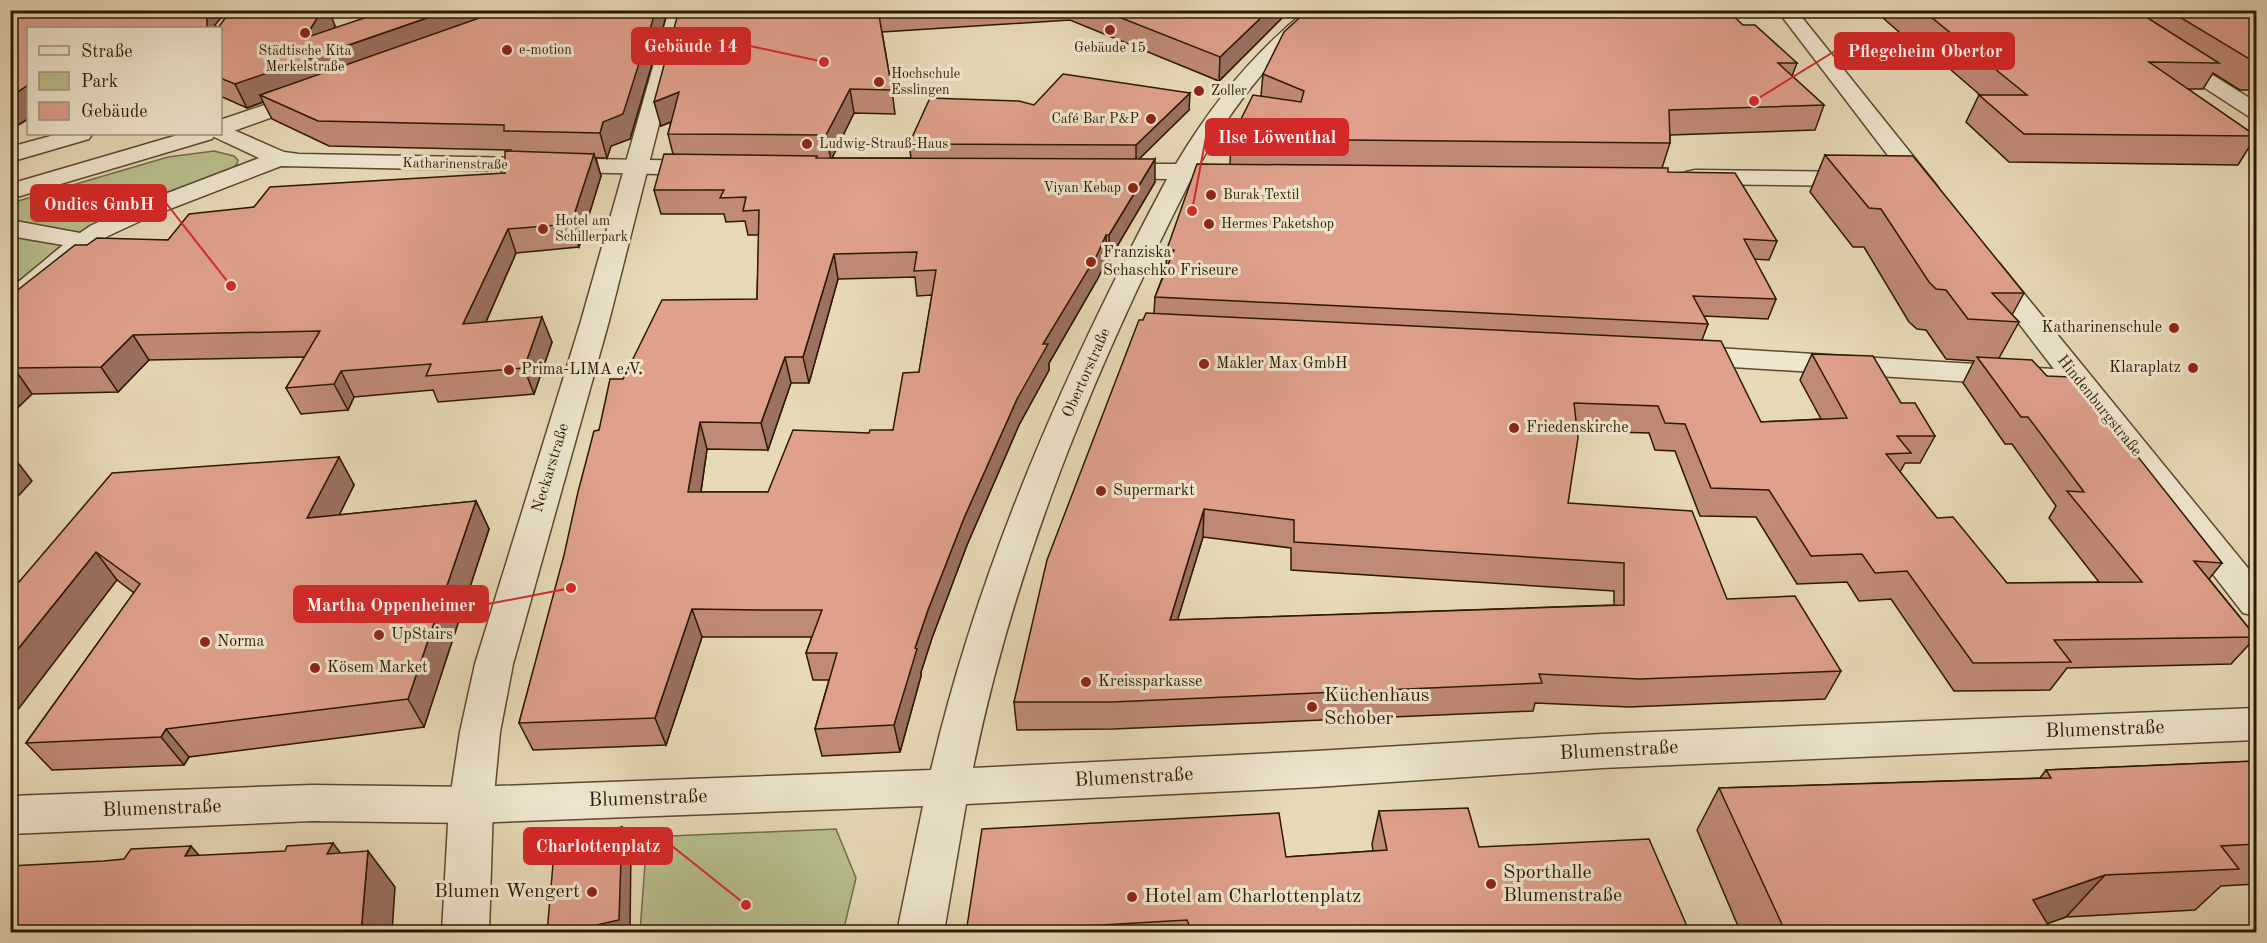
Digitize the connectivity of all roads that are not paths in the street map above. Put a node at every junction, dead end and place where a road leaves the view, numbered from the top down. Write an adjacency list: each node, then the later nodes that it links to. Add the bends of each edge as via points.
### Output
1 (679, 10): 13 (street, Neckarstraße)
2 (1786, 10): 19 (street)
3 (2094, 10): 6 (street)
4 (1311, 12): 16 (street, Obertorstraße, via 1221,110)
5 (333, 88): 7 (street)
6 (2256, 111)
7 (222, 128)
8 (222, 130): 12 (street, Katharinenstraße)
9 (78, 135): 11 (street)
10 (201, 135): 20 (street)
11 (10, 155)
12 (279, 159): 13 (street, Katharinenstraße); 23 (street, via 140,212)
13 (636, 168): 14 (street, Katharinenstraße); 31 (street, Neckarstraße, via 494,664)
14 (726, 168)
15 (1088, 170): 16 (street)
16 (1182, 171): 17 (street); 30 (street, Obertorstraße, via 1120,327 1049,457 1026,514 963,721)
17 (1261, 172)
18 (1672, 177): 19 (street)
19 (1900, 179): 21 (street)
20 (10, 192)
21 (1945, 212)
22 (10, 228): 23 (street)
23 (83, 241): 25 (street)
24 (1974, 249): 27 (street, Hindenburgstraße)
25 (10, 304)
26 (1655, 354): 27 (street)
27 (2078, 380): 28 (street, Hindenburgstraße)
28 (2256, 603)
29 (2256, 724): 30 (street, Blumenstraße, via 1602,751)
30 (949, 787): 31 (street, Blumenstraße); 34 (street, Obertorstraße)
31 (471, 804): 32 (street, Blumenstraße, via 323,803); 33 (street, Neckarstraße)
32 (10, 815)
33 (465, 933)
34 (921, 933)

